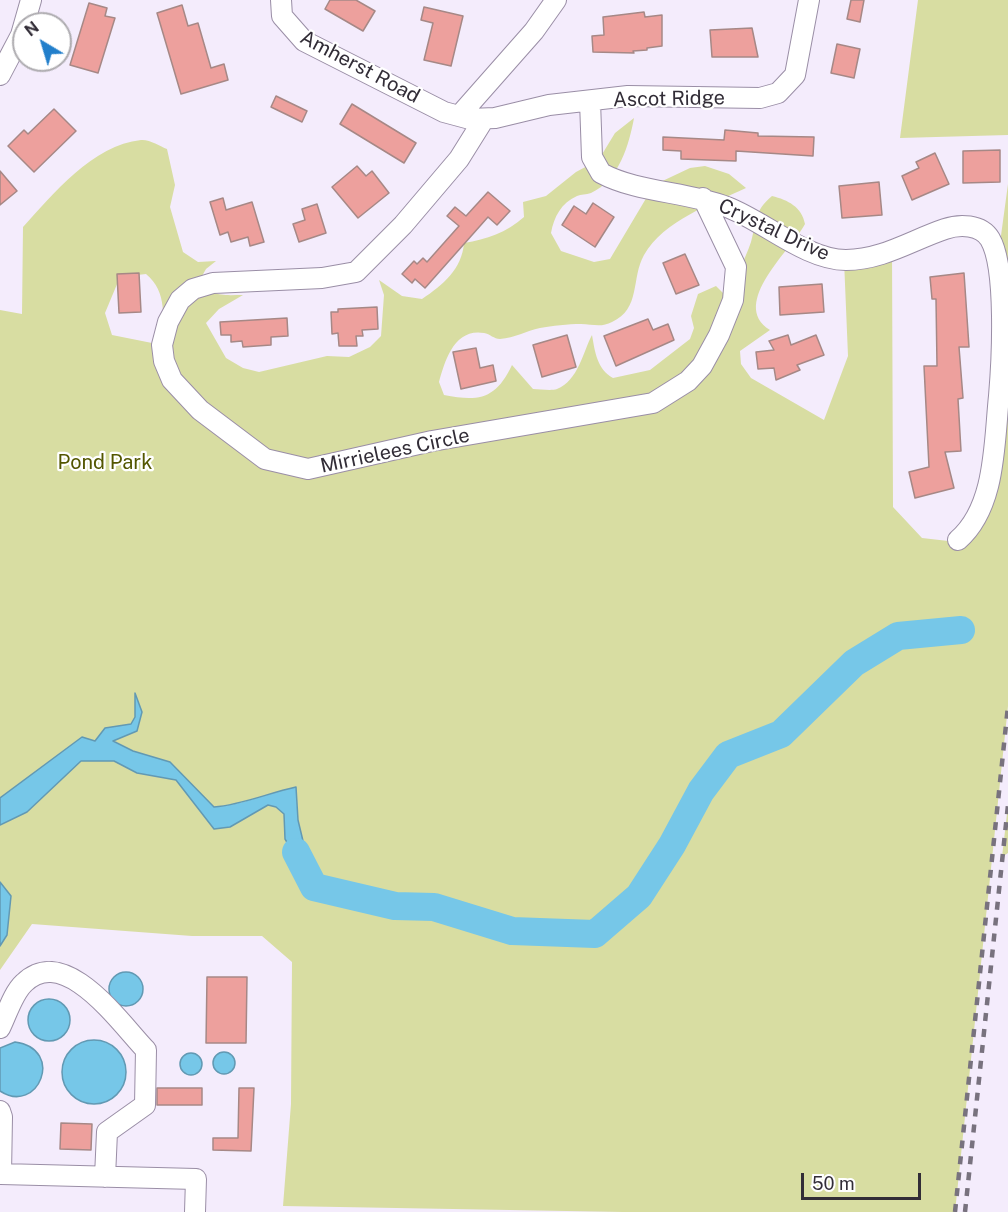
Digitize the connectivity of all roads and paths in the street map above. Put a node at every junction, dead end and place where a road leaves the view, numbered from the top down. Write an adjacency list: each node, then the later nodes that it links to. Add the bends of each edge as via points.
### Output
1 (31, 0): 5 (street, via 21,35)
2 (281, 0): 7 (street, Amherst Road, via 282,16 304,41)
3 (556, 0): 7 (street, via 534,31)
4 (809, 0): 6 (street, Ascot Ridge, via 795,75 778,93 760,98 628,96)
5 (0, 75)
6 (590, 101): 8 (street, Ascot Ridge); 9 (street, via 592,157 601,173 637,186)
7 (459, 116): 8 (street, Ascot Ridge)
8 (484, 118): 9 (street, Mirrielees Circle, via 459,159 356,272 322,278 213,283 193,289 180,300 162,345 172,380 200,410 248,448 265,459 308,469 432,441 653,403 667,397 702,366 733,300 736,267)
9 (703, 198): 10 (street, Crystal Drive, via 730,208 819,256 844,260 892,251 957,226 975,227 991,240 1004,340 993,456 980,513)
10 (958, 540)
11 (0, 1028): 13 (street, via 22,984 33,976 61,972 86,987 146,1050 145,1105 107,1132)
12 (0, 1112): 13 (street, via 1,1174)
13 (105, 1177): 14 (street, via 196,1179)
14 (195, 1212)

